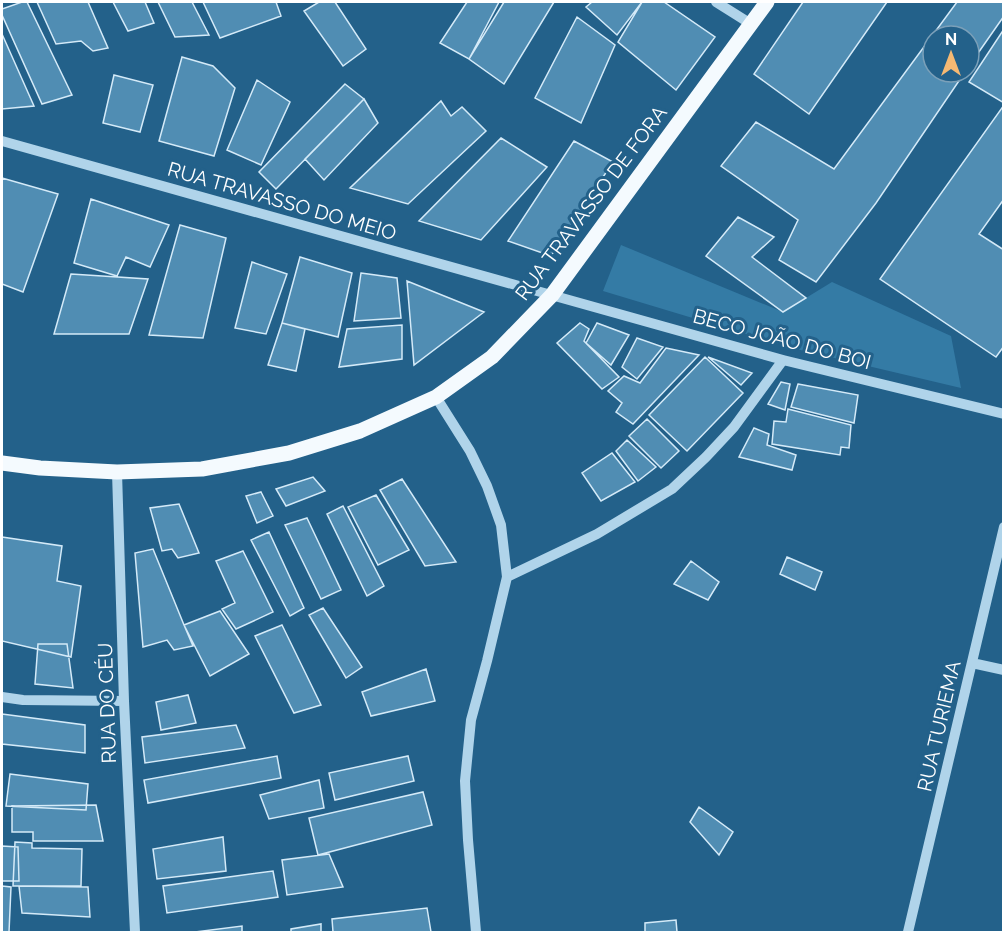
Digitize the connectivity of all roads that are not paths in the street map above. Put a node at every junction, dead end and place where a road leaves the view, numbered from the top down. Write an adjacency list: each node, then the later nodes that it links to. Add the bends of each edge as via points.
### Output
1 (716, 2): 3 (street)
2 (767, 2): 3 (main road, RUA TRAVASSO DE FORA)
3 (751, 24): 5 (main road, RUA TRAVASSO DE FORA)
4 (2, 141): 5 (street, RUA TRAVASSO DO MEIO)
5 (552, 295): 6 (street, BECO JOÃO DO BOI); 7 (main road, RUA TRAVASSO DE FORA, via 492,357)
6 (783, 360): 8 (street, BECO JOÃO DO BOI); 12 (street, via 734,427 672,489 597,534)
7 (435, 397): 10 (main road, RUA TRAVASSO DE FORA, via 360,431 289,453 202,469); 12 (street, via 487,486 501,525)
8 (1004, 414)
9 (2, 463): 10 (main road, RUA TRAVASSO DE FORA)
10 (117, 472): 16 (street, RUA DO CÉU)
11 (1004, 527): 13 (street, RUA TURIEMA)
12 (507, 577): 18 (street, via 471,720 465,781)
13 (972, 663): 14 (street); 19 (street, RUA TURIEMA)
14 (1004, 670)
15 (2, 697): 16 (street)
16 (124, 701): 17 (street, RUA DO CÉU)
17 (135, 933)
18 (476, 933)
19 (908, 933)

